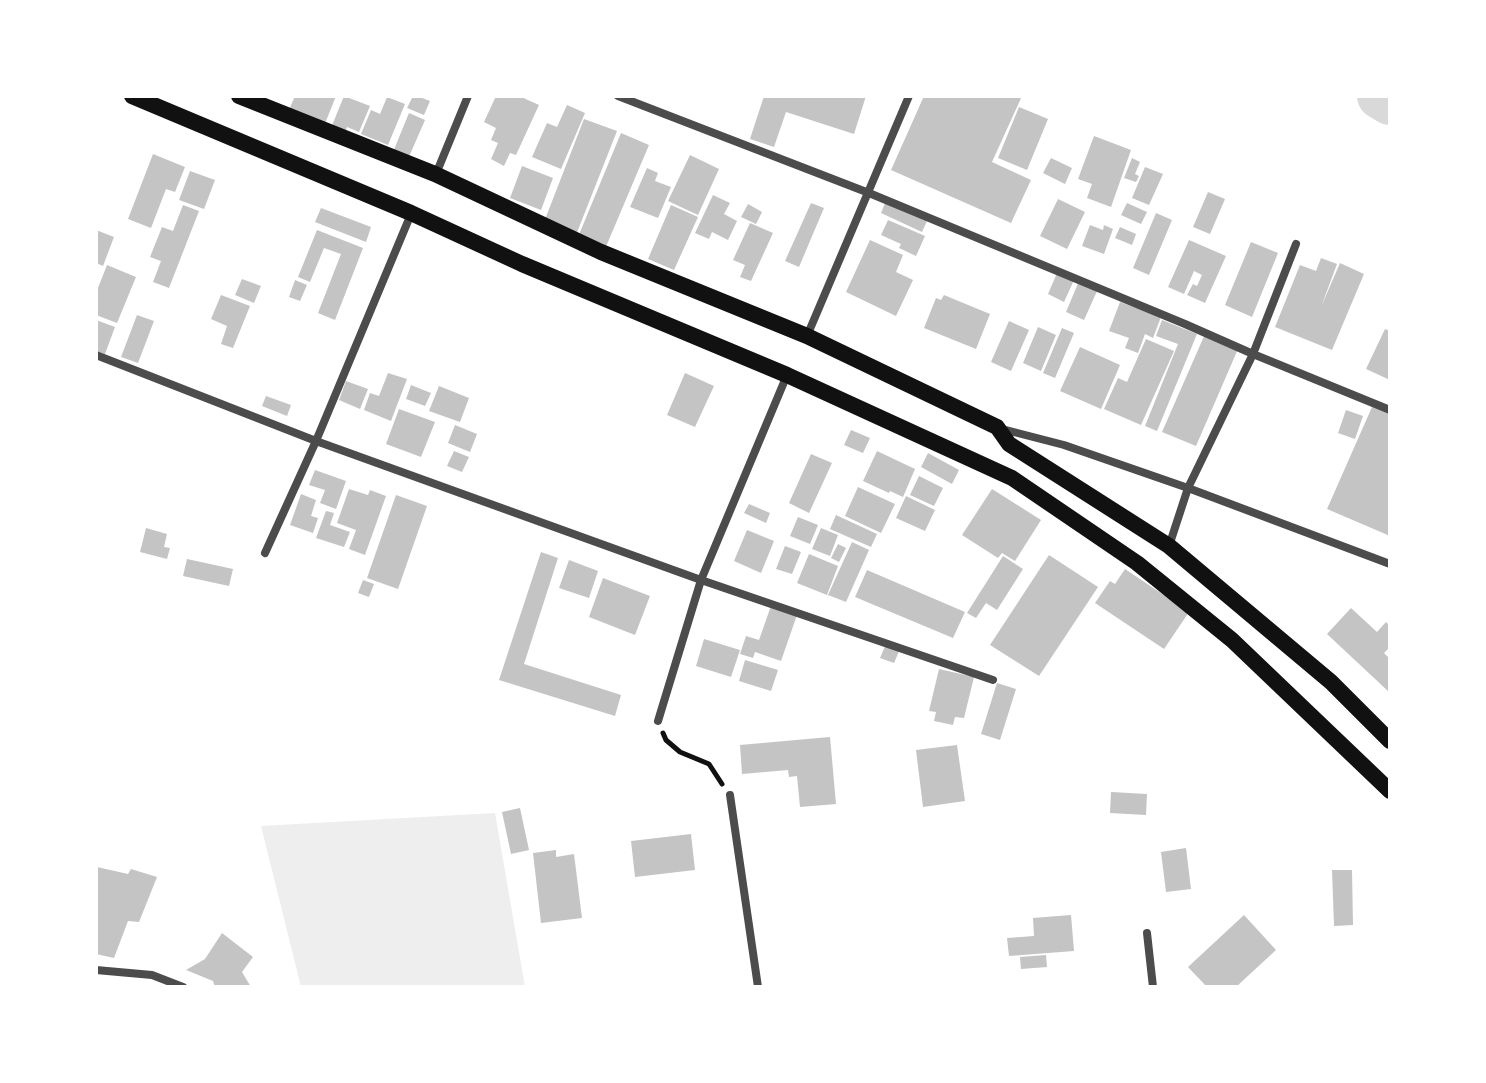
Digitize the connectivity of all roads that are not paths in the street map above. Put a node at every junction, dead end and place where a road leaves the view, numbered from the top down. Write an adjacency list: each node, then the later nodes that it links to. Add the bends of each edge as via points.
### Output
1 (132, 96): 8 (main road)
2 (239, 96): 6 (main road)
3 (468, 96): 6 (street)
4 (618, 96): 7 (street)
5 (909, 96): 7 (street)
6 (435, 174): 10 (main road, via 601,252)
7 (869, 193): 10 (street); 11 (street)
8 (411, 213): 13 (main road); 16 (street)
9 (1296, 244): 11 (street)
10 (807, 336): 15 (main road)
11 (1253, 354): 14 (street); 17 (street)
12 (96, 355): 16 (street)
13 (787, 375): 21 (street); 25 (main road, via 1012,478 1125,555 1232,640)
14 (1390, 410)
15 (997, 427): 17 (street); 18 (main road, via 1009,444)
16 (316, 441): 19 (street); 21 (street)
17 (1188, 488): 18 (street); 20 (street)
18 (1169, 546): 24 (main road, via 1331,682)
19 (265, 553)
20 (1390, 564)
21 (701, 580): 22 (street); 23 (street)
22 (993, 680)
23 (658, 721)
24 (1390, 741)
25 (1390, 791)
26 (730, 795): 30 (street)
27 (1147, 933): 31 (street)
28 (96, 970): 29 (street, via 152,975)
29 (183, 987)
30 (758, 987)
31 (1153, 987)

